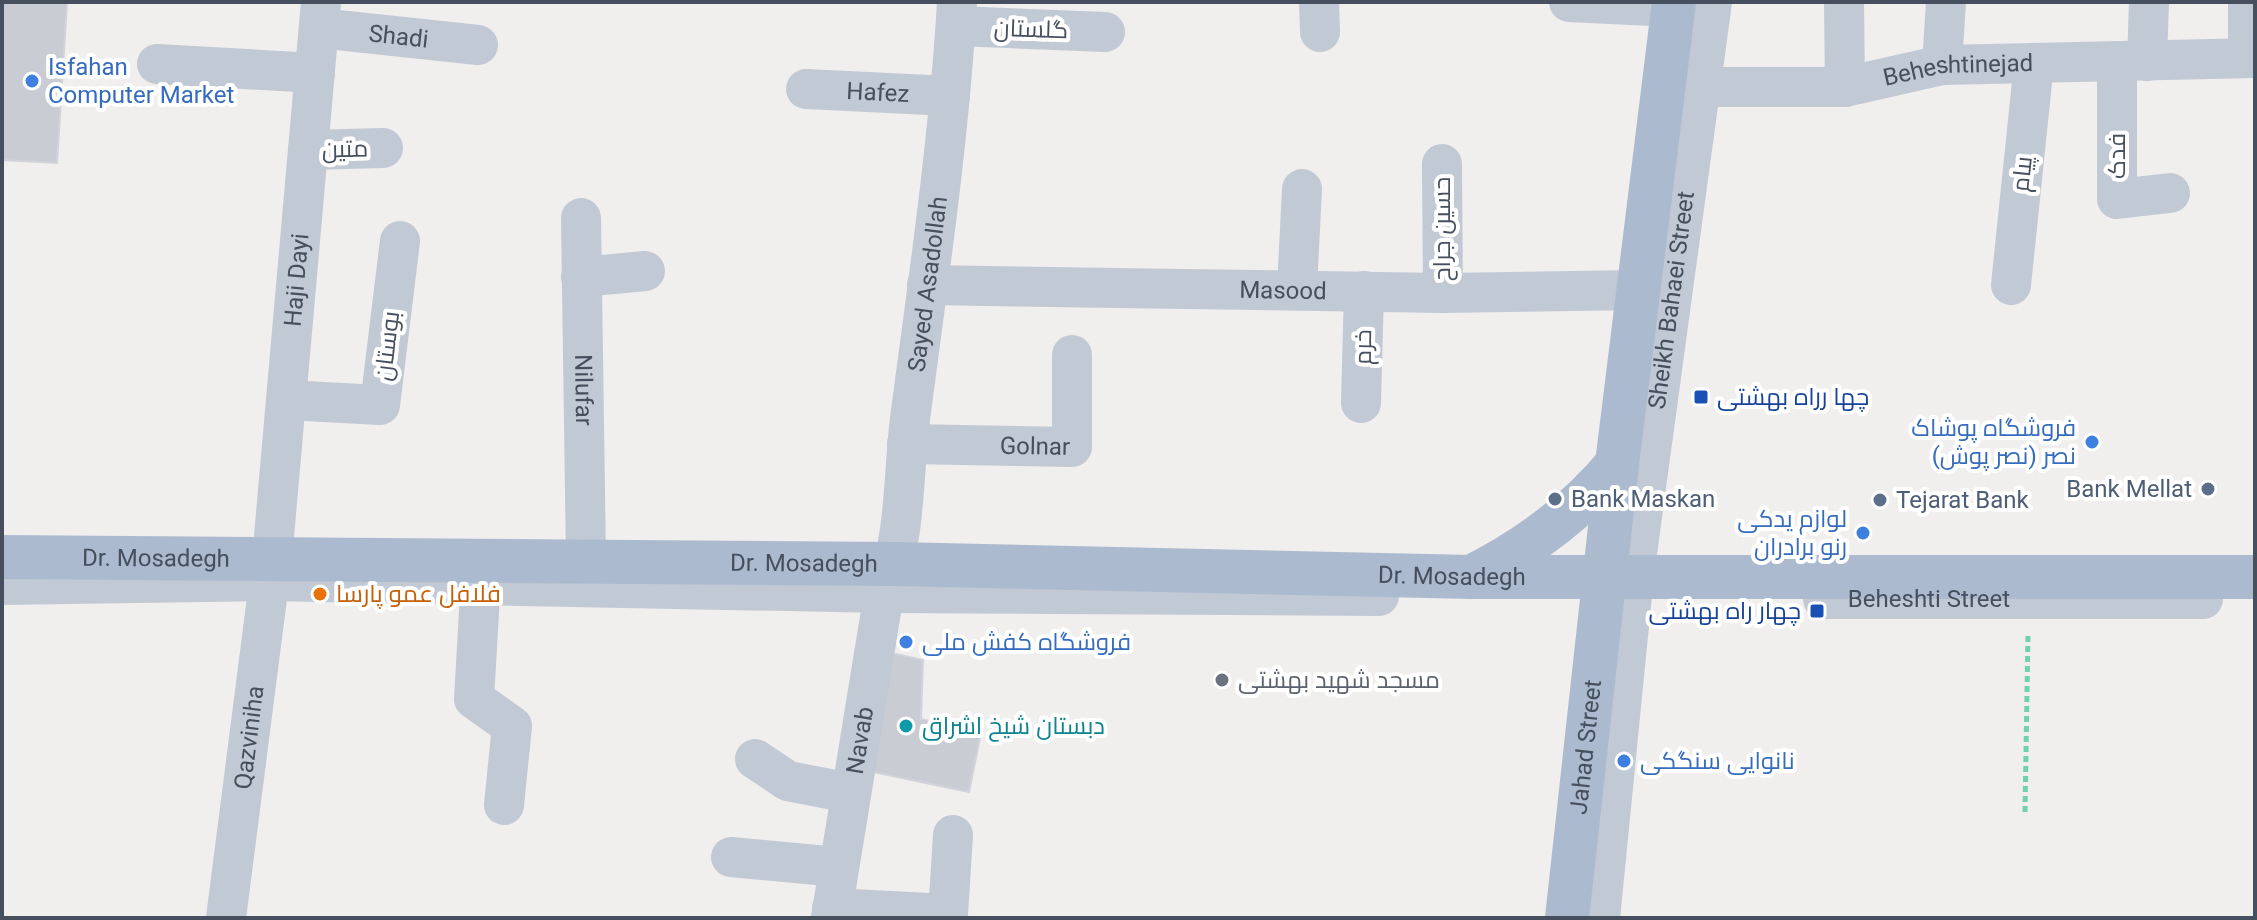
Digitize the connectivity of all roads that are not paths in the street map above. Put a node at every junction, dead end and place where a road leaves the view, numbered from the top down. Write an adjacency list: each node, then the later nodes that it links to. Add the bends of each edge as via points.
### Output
1 (1569, 2): 6 (street)
2 (1844, 2): 18 (street)
3 (1946, 2): 15 (street)
4 (2149, 2): 12 (street)
5 (2248, 2): 11 (street)
6 (1686, 4): 17 (main road, Sheikh Bahaei Street)
7 (956, 14): 9 (street, گلستان); 20 (street, Sayed Asadollah)
8 (320, 15): 10 (street, Shadi); 16 (street, Haji Dayi)
9 (1105, 32)
10 (478, 45)
11 (2252, 58): 12 (street, Beheshtinejad)
12 (2132, 61): 13 (street, Beheshtinejad); 25 (street, فدک, via 2117,199)
13 (2034, 63): 15 (street, Beheshtinejad); 31 (street, پیام)
14 (157, 64): 16 (street)
15 (1942, 65): 18 (street, Beheshtinejad)
16 (315, 73): 22 (street, Haji Dayi)
17 (1683, 87): 18 (street, Beheshtinejad); 33 (main road, Sheikh Bahaei Street); 49 (street, Sheikh Bahaei Street)
18 (1845, 87)
19 (806, 89): 20 (street, Hafez)
20 (950, 96): 30 (street, Sayed Asadollah)
21 (383, 148): 22 (street, متین)
22 (308, 150): 37 (street, Haji Dayi)
23 (1442, 164): 35 (street, حسین جراح)
24 (1302, 189): 32 (street)
25 (2170, 193)
26 (581, 218): 29 (street, Nilufar)
27 (400, 241): 37 (street, بوستان, via 380,405)
28 (645, 271): 29 (street)
29 (581, 277): 42 (street, Nilufar)
30 (927, 285): 32 (street, Masood); 39 (street, Sayed Asadollah)
31 (2011, 285)
32 (1297, 289): 34 (street, Masood)
33 (1639, 290): 35 (street, Masood); 40 (main road, Sheikh Bahaei Street)
34 (1364, 291): 35 (street, Masood); 38 (street, خرم)
35 (1443, 293)
36 (1072, 355): 39 (street, Golnar, via 1072,447)
37 (286, 400): 43 (street, Haji Dayi)
38 (1361, 403)
39 (907, 444): 47 (street, Sayed Asadollah)
40 (1617, 464): 45 (main road, via 1568,514 1517,553); 49 (main road, Sheikh Bahaei Street)
41 (2, 557): 43 (main road, Dr. Mosadegh)
42 (586, 560): 44 (main road, Dr. Mosadegh); 47 (main road, Dr. Mosadegh)
43 (271, 570): 44 (main road, Dr. Mosadegh); 48 (street); 58 (street, Qazviniha)
44 (481, 572): 47 (street); 53 (street, via 474,699 512,726)
45 (1472, 577): 47 (main road, Dr. Mosadegh); 49 (main road, Dr. Mosadegh)
46 (2255, 577): 49 (main road, Beheshti Street)
47 (890, 578): 49 (street); 52 (street, Navab)
48 (2, 585)
49 (1618, 586): 50 (street, Beheshti Street, via 2029,600); 59 (main road, Jahad Street); 60 (street, Jahad Street)
50 (2255, 598)
51 (755, 759): 52 (street, via 788,781)
52 (850, 793): 56 (street, Navab)
53 (504, 805)
54 (953, 835): 57 (street, via 948,914)
55 (731, 857): 56 (street)
56 (838, 867): 57 (street, Navab)
57 (832, 913)
58 (226, 918)
59 (1567, 918)
60 (1600, 918)

